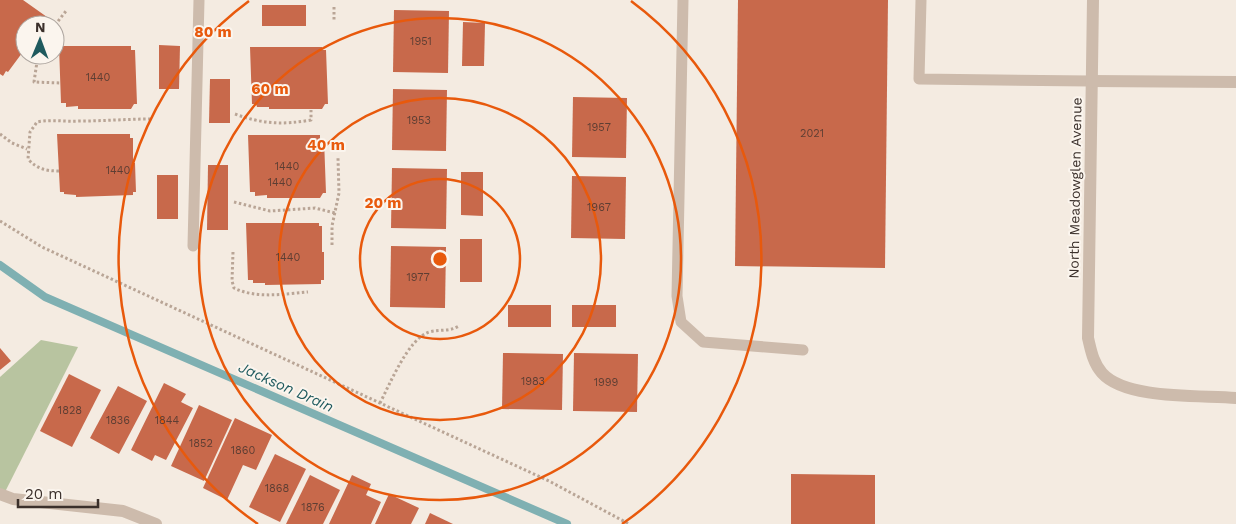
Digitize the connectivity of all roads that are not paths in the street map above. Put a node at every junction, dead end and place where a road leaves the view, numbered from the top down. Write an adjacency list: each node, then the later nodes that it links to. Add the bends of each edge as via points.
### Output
1 (199, 0): 7 (lane)
2 (683, 0): 8 (lane, via 678,296 681,322 703,342)
3 (921, 0): 5 (lane, via 919,79)
4 (1093, 0): 5 (street, North Meadowglen Avenue)
5 (1091, 81): 6 (street); 9 (street, North Meadowglen Avenue, via 1088,338 1092,357 1102,373 1135,391)
6 (1236, 82)
7 (193, 246)
8 (803, 350)
9 (1236, 398)
10 (0, 494): 11 (street, via 13,499 123,511)
11 (156, 524)

